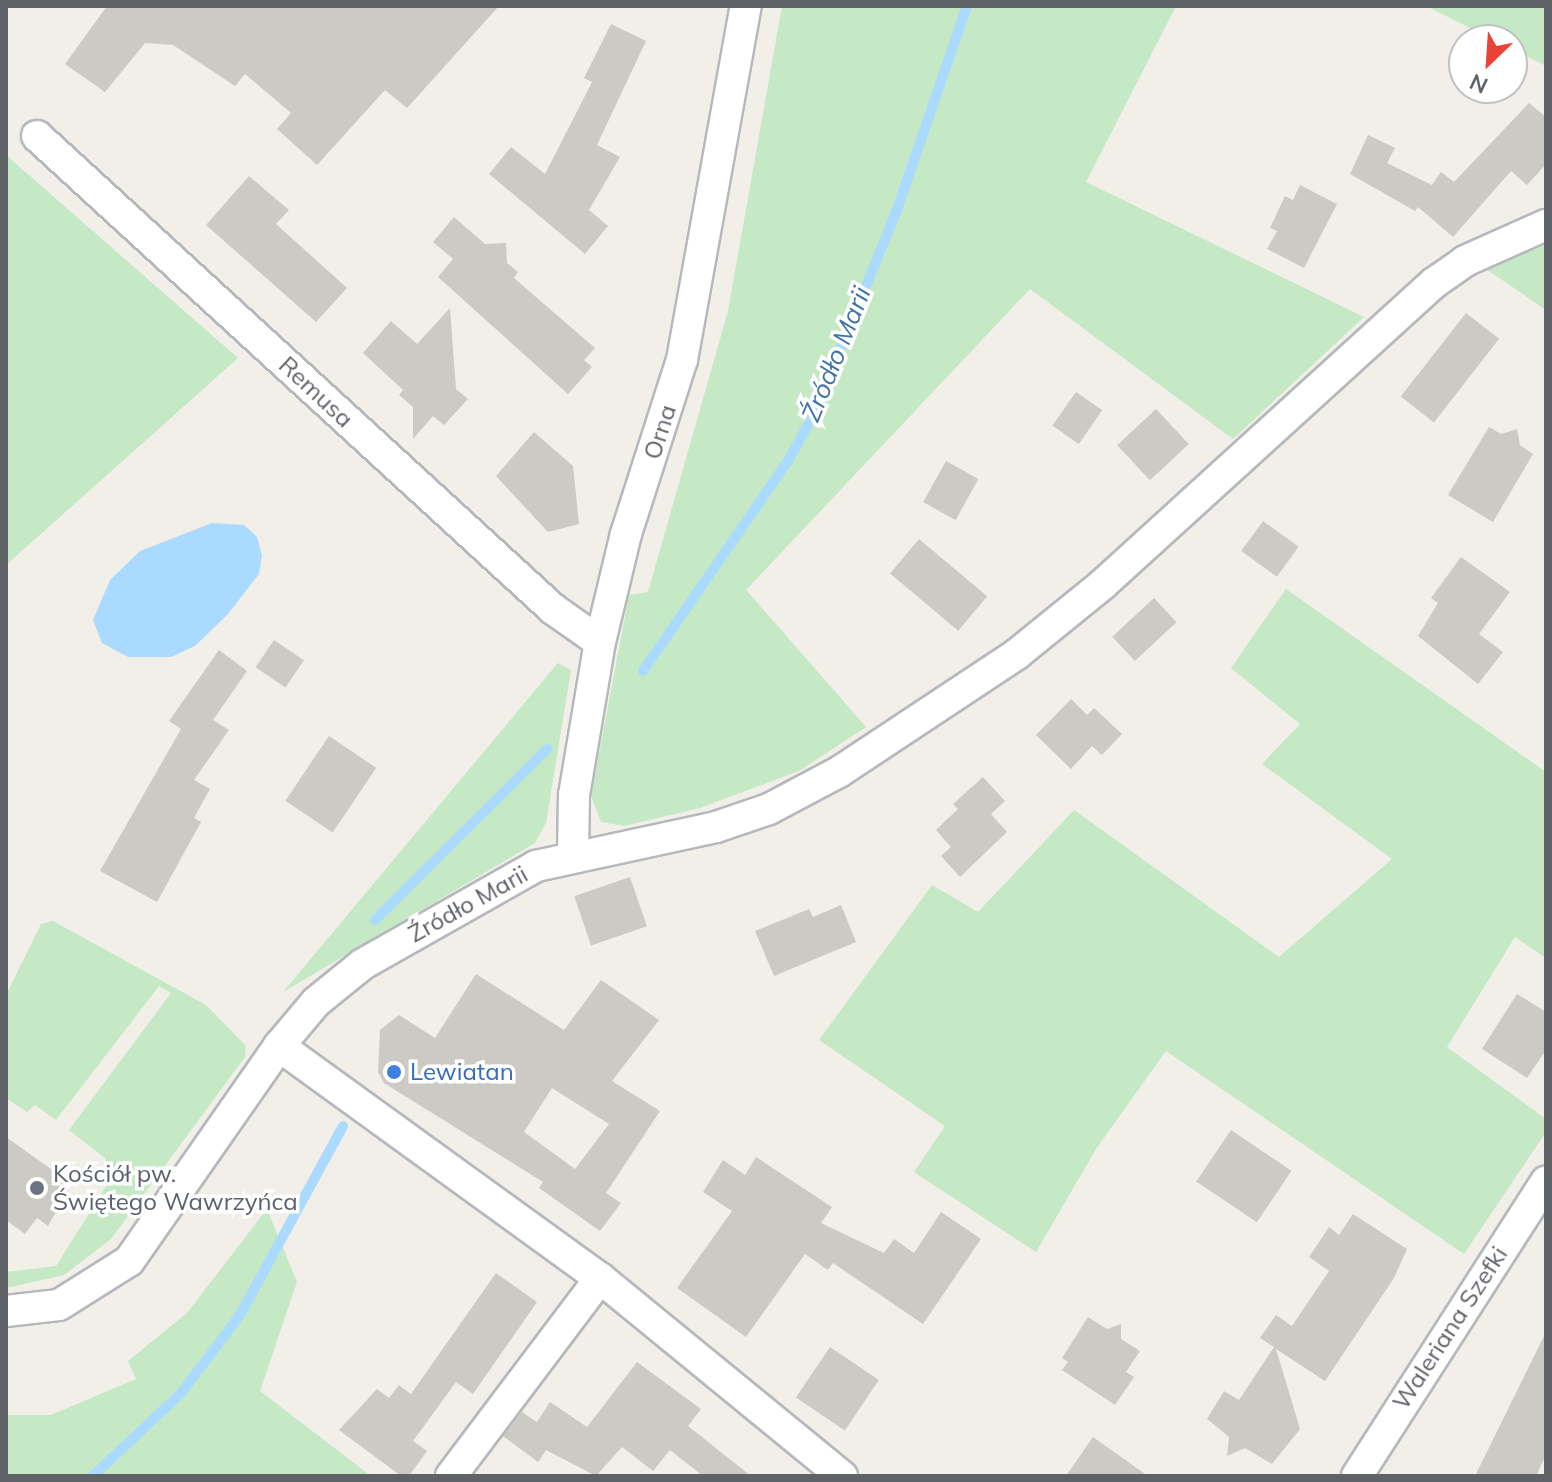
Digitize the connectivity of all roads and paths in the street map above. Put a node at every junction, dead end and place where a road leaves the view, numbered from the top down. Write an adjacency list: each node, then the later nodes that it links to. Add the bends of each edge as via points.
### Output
1 (746, 6): 4 (street, Orna, via 682,360 626,534)
2 (37, 136): 4 (street, Remusa, via 553,609)
3 (1546, 225): 5 (street, Źródło Marii, via 1465,261 1434,283 1103,584 1017,654 878,747 769,809 674,838)
4 (600, 642): 5 (street, Orna, via 574,795)
5 (573, 856): 6 (street, Źródło Marii, via 536,866 363,964 316,1002)
6 (279, 1046): 8 (street); 9 (street, Źródło Marii, via 129,1261 59,1305)
7 (1546, 1182): 12 (street, Waleriana Szefki)
8 (600, 1278): 10 (street); 11 (street)
9 (6, 1311)
10 (451, 1476)
11 (842, 1476)
12 (1357, 1476)

